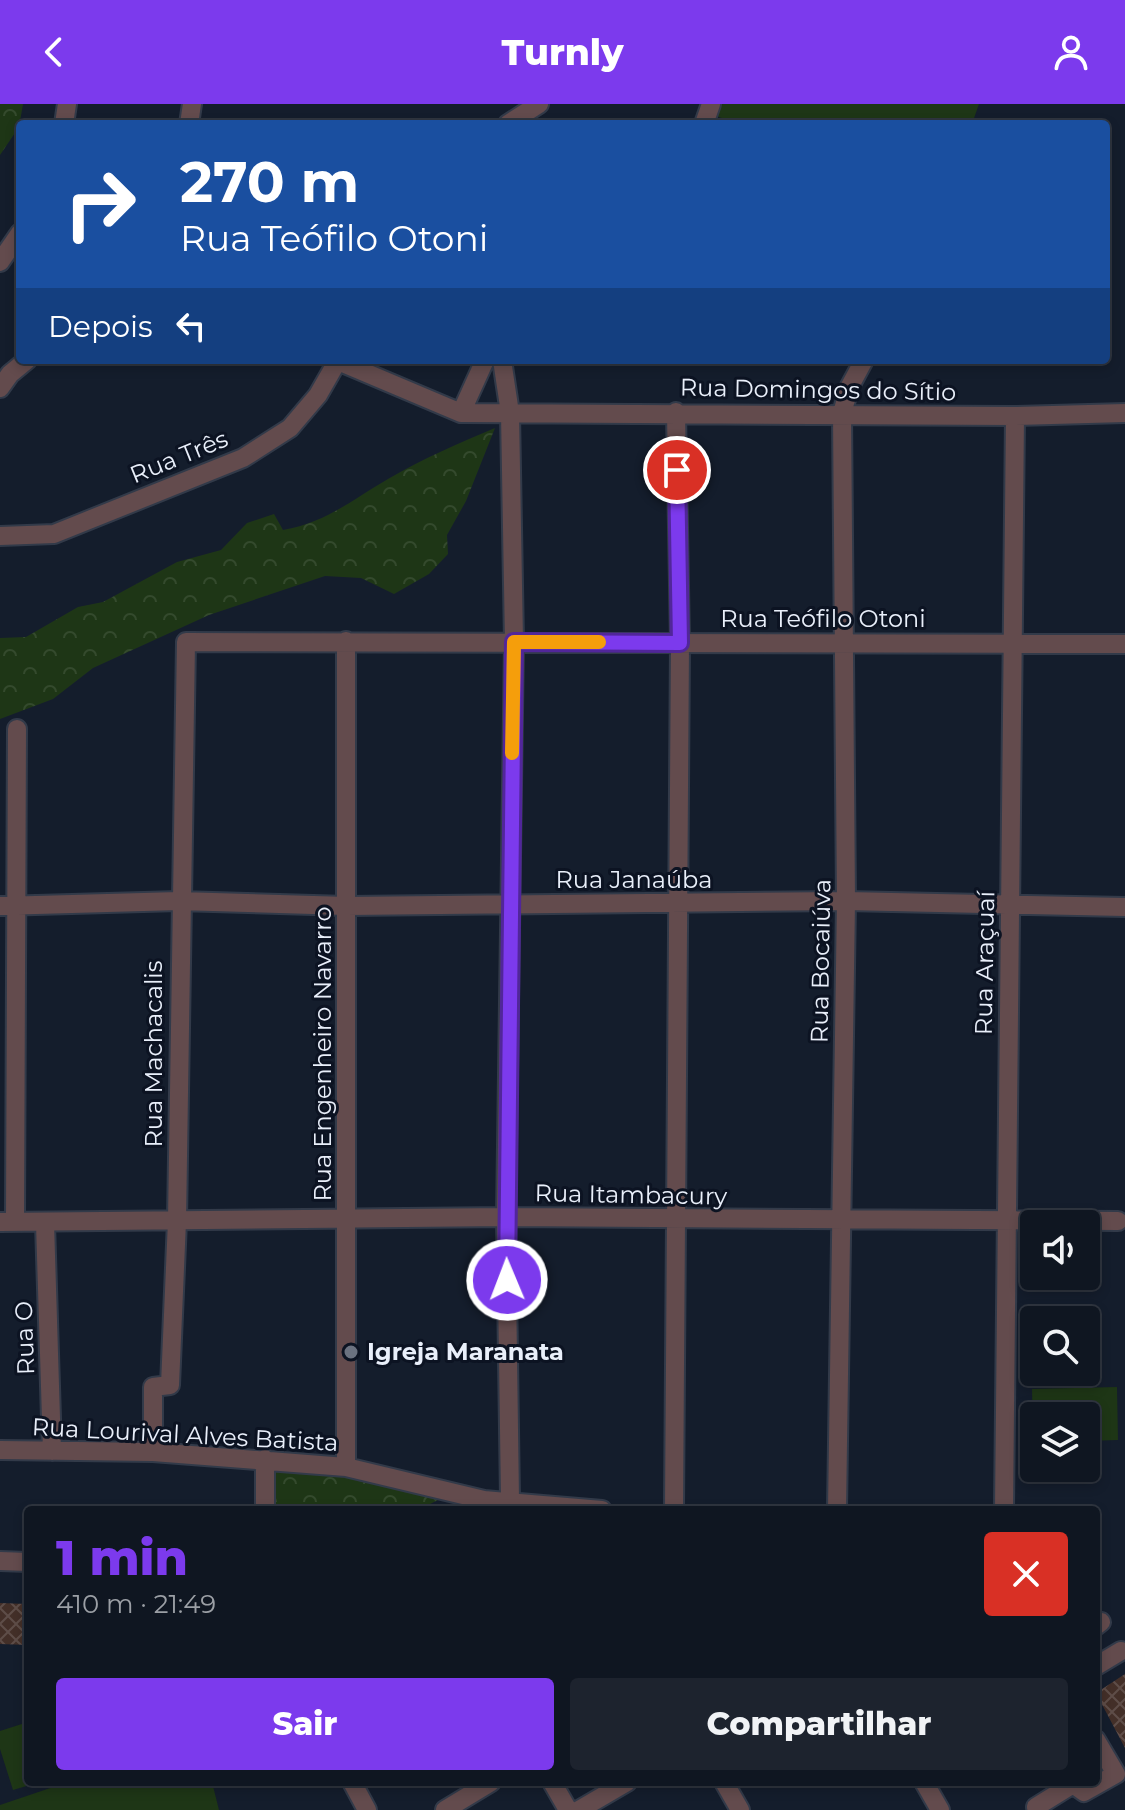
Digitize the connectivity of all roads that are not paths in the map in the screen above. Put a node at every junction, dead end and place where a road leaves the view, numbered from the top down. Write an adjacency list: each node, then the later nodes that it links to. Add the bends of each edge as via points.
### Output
1 (539, 104): 2 (street)
2 (514, 120)
3 (16, 239): 4 (street)
4 (0, 262)
5 (22, 364): 11 (street)
6 (336, 364): 18 (street, Rua Três, via 290,428 243,458 54,534)
7 (347, 364): 13 (street)
8 (483, 364): 13 (street)
9 (503, 364): 14 (street)
10 (862, 364): 15 (street)
11 (0, 388)
12 (676, 412): 14 (street, Rua Domingos do Sítio); 15 (street, Rua Domingos do Sítio); 22 (street)
13 (461, 413): 14 (street, Rua Domingos do Sítio)
14 (510, 413): 21 (street)
15 (842, 413): 17 (street, Rua Domingos do Sítio); 23 (street, Rua Bocaiúva)
16 (1125, 413): 17 (street, Rua Domingos do Sítio)
17 (1015, 416): 24 (street, Rua Araçuaí)
18 (0, 536)
19 (346, 641): 20 (street, Rua Teófilo Otoni); 21 (street, Rua Teófilo Otoni); 33 (street, Rua Engenheiro Navarro)
20 (186, 642): 27 (street, Rua Machacalis)
21 (514, 642): 22 (street, Rua Teófilo Otoni); 29 (street)
22 (680, 643): 23 (street, Rua Teófilo Otoni); 30 (street)
23 (846, 643): 24 (street, Rua Teófilo Otoni); 28 (street, Rua Bocaiúva)
24 (1011, 643): 25 (street, Rua Teófilo Otoni); 31 (street, Rua Araçuaí)
25 (1125, 644)
26 (17, 729): 32 (street)
27 (179, 901): 32 (street, Rua Janaúba); 33 (street, Rua Janaúba); 39 (street, Rua Machacalis)
28 (846, 901): 30 (street, Rua Janaúba); 31 (street, Rua Janaúba); 40 (street, Rua Bocaiúva)
29 (510, 904): 30 (street, Rua Janaúba); 33 (street, Rua Janaúba); 35 (street)
30 (677, 905): 38 (street)
31 (1010, 905): 34 (street, Rua Janaúba); 36 (street, Rua Araçuaí)
32 (7, 906): 42 (street)
33 (347, 906): 37 (street, Rua Engenheiro Navarro)
34 (1125, 907)
35 (506, 1217): 37 (street, Rua Itambacury); 38 (street, Rua Itambacury); 49 (street)
36 (1005, 1218): 40 (street, Rua Itambacury); 41 (street, Rua Itambacury); 56 (street, Rua Araçuaí)
37 (346, 1219): 39 (street, Rua Itambacury); 48 (street, Rua Engenheiro Navarro)
38 (673, 1220): 40 (street, Rua Itambacury); 54 (street)
39 (177, 1221): 43 (street, Rua Itambacury); 46 (street, Rua Machacalis, via 170,1385 153,1387)
40 (842, 1221): 55 (street, Rua Bocaiúva)
41 (1118, 1221)
42 (8, 1222): 43 (street, Rua Itambacury)
43 (45, 1223): 45 (street, Rua O)
44 (0, 1450): 45 (street, Rua Lourival Alves Batista)
45 (52, 1451): 46 (street, Rua Lourival Alves Batista)
46 (153, 1452): 47 (street, Rua Lourival Alves Batista)
47 (265, 1459): 48 (street, Rua Lourival Alves Batista); 51 (street)
48 (346, 1467): 50 (street, Rua Lourival Alves Batista)
49 (510, 1499): 50 (street, Rua Lourival Alves Batista); 53 (street, Rua Lourival Alves Batista)
50 (484, 1500): 52 (street)
51 (265, 1506)
52 (470, 1506)
53 (550, 1506)
54 (674, 1506)
55 (837, 1506)
56 (1004, 1506)
57 (0, 1561): 58 (street)
58 (24, 1562)
59 (1121, 1651): 60 (street)
60 (1100, 1664)
61 (1100, 1746): 62 (street)
62 (1120, 1775): 63 (street)
63 (1100, 1784)
64 (354, 1786): 75 (street)
65 (484, 1786): 76 (street)
66 (554, 1786): 77 (street)
67 (620, 1786): 78 (street)
68 (726, 1786): 79 (street)
69 (926, 1786): 80 (street)
70 (1070, 1786): 74 (street)
71 (1076, 1786): 73 (street)
72 (1097, 1786): 73 (street)
73 (1084, 1792): 81 (street)
74 (1036, 1807)
75 (367, 1810)
76 (445, 1810)
77 (568, 1810)
78 (579, 1810)
79 (740, 1810)
80 (940, 1810)
81 (1093, 1810)

